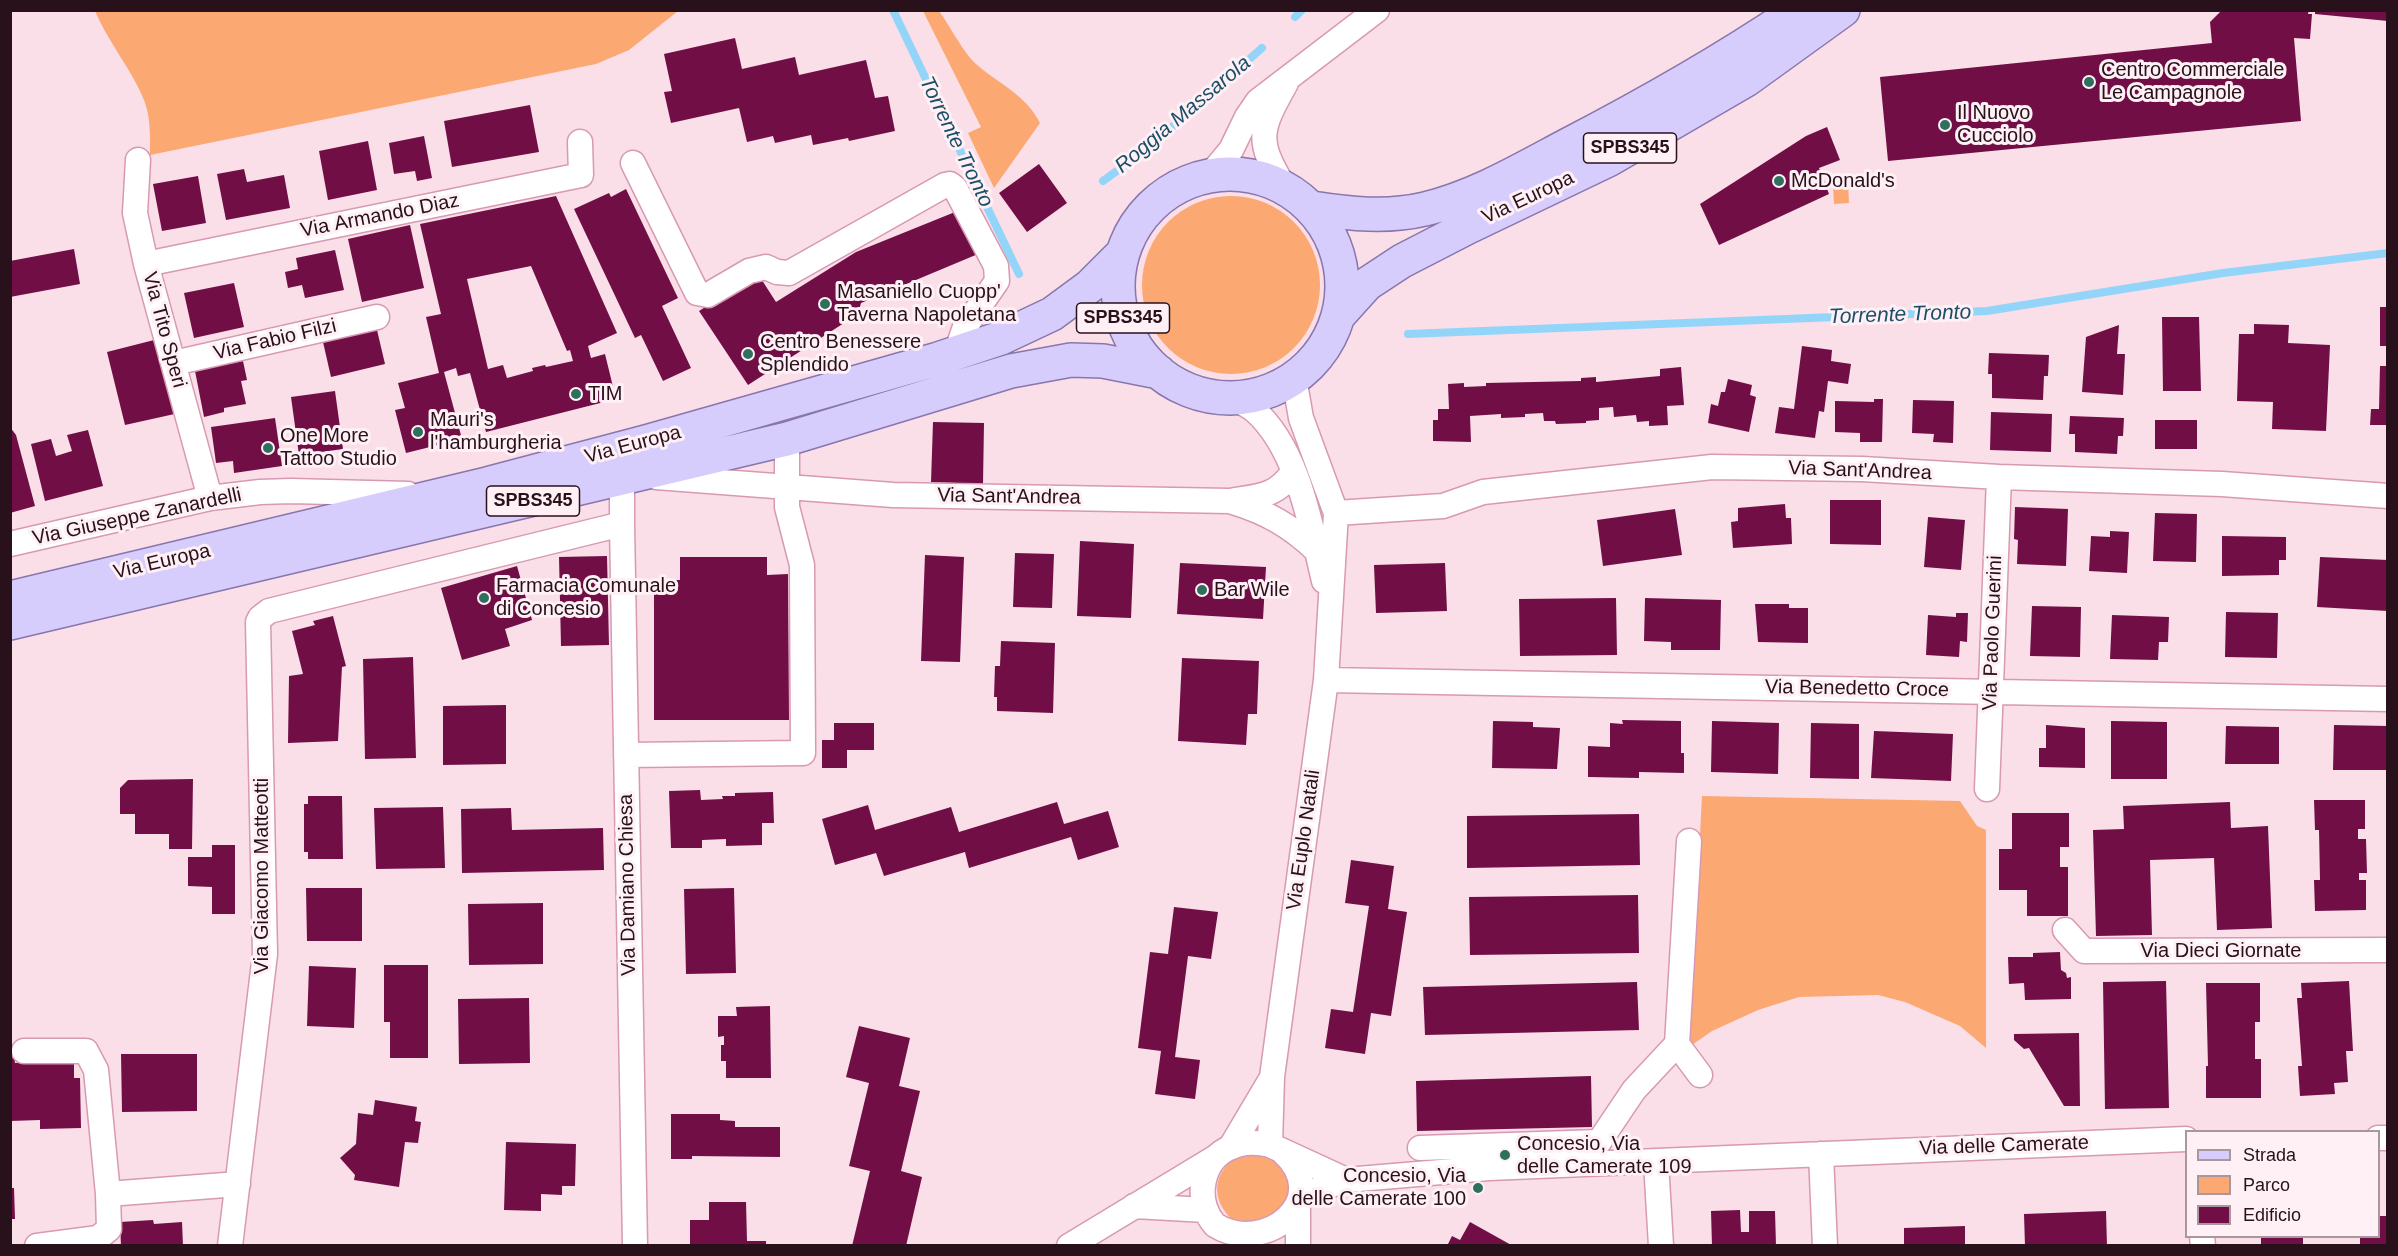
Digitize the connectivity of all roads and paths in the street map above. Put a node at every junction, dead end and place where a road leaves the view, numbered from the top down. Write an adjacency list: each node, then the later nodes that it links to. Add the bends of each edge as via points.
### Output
1 (1377, 10): 4 (street)
2 (1798, 10): 10 (main road, Via Europa / SPBS345, via 1651,101 1457,200 1387,215)
3 (1843, 10): 13 (main road, Via Europa / SPBS345, via 1746,80 1610,159 1402,261 1367,284)
4 (1289, 78): 8 (street, via 1258,101 1231,150); 9 (street, via 1263,132 1268,160)
5 (580, 142): 12 (street, Via Armando Diaz, via 581,175)
6 (138, 160): 12 (street, Via Tito Speri, via 135,213)
7 (633, 163): 15 (street, via 697,293 708,295 749,271 766,267 789,273 950,184 996,266 997,281 965,327)
8 (1210, 175): 9 (main road, Via Europa / SPBS345, via 1260,177); 11 (main road, Via Europa / SPBS345, via 1190,181 1155,202 1131,234)
9 (1284, 187): 10 (main road, Via Europa / SPBS345)
10 (1312, 208): 13 (main road, Via Europa / SPBS345, via 1339,258)
11 (1123, 253): 15 (main road, Via Europa / SPBS345, via 1052,314 1001,338); 17 (main road, Via Europa / SPBS345, via 1119,274 1123,318 1131,338)
12 (146, 264): 16 (street, Via Tito Speri)
13 (1339, 315): 18 (main road, Via Europa / SPBS345, via 1322,351)
14 (377, 317): 16 (street, Via Fabio Filzi)
15 (956, 353): 25 (main road, Via Europa / SPBS345)
16 (174, 363): 27 (street, Via Tito Speri)
17 (1159, 372): 19 (main road, Via Europa / SPBS345, via 1194,392); 20 (main road, Via Europa / SPBS345, via 1103,361 1052,362)
18 (1294, 378): 19 (main road, Via Europa / SPBS345, via 1265,393); 29 (street, Via Euplo Natali, via 1302,418)
19 (1234, 398): 21 (street, Via Euplo Natali, via 1270,428)
20 (788, 439): 23 (main road, Via Europa / SPBS345); 24 (street)
21 (1293, 472): 28 (street, Via Sant'Andrea, via 1284,486 1270,494); 32 (street, Via Euplo Natali)
22 (1999, 477): 26 (street, Via Sant'Andrea, via 2222,484); 29 (street, Via Sant'Andrea, via 1862,469 1712,467 1483,492 1443,506); 37 (street, Via Paolo Guerini)
23 (630, 478): 24 (street, Via Sant'Andrea); 30 (street, Via Europa); 35 (main road, Via Europa / SPBS345)
24 (788, 487): 28 (street, Via Sant'Andrea, via 893,495); 39 (street, via 787,507 802,566 803,753)
25 (443, 496): 27 (street, Via Giuseppe Zanardelli, via 291,491); 33 (main road, Via Europa / SPBS345)
26 (2388, 496)
27 (210, 498): 31 (street, Via Giuseppe Zanardelli)
28 (1230, 501): 32 (street, Via Sant'Andrea, via 1277,519)
29 (1336, 513): 34 (street, Via Euplo Natali)
30 (622, 524): 39 (street, Via Damiano Chiesa); 55 (street, Via Giacomo Matteotti, via 264,614 258,622 265,954)
31 (10, 544)
32 (1316, 550): 34 (street, Via Euplo Natali)
33 (10, 598)
34 (1329, 603): 36 (street, Via Euplo Natali)
35 (10, 623)
36 (1326, 680): 37 (street, Via Benedetto Croce); 47 (street, Via Euplo Natali)
37 (1991, 692): 38 (street, Via Benedetto Croce); 40 (street, Via Paolo Guerini)
38 (2388, 699)
39 (626, 755): 63 (street, Via Damiano Chiesa)
40 (1987, 789)
41 (1689, 841): 44 (street)
42 (2065, 930): 43 (street, Via Dieci Giornate, via 2084,951)
43 (2388, 950)
44 (1677, 1044): 46 (street); 50 (street, via 1634,1090 1599,1142)
45 (24, 1051): 56 (street, via 86,1051 96,1070)
46 (1700, 1075)
47 (1272, 1077): 49 (street, Via Euplo Natali); 51 (street, Via Euplo Natali)
48 (2185, 1139): 52 (street, Via delle Camerate)
49 (1276, 1148): 51 (street, Via delle Camerate, via 1257,1141); 54 (street, Via delle Camerate); 57 (street, via 1291,1159 1297,1170)
50 (1419, 1148)
51 (1224, 1151): 58 (street, Via delle Camerate); 59 (street, via 1209,1166 1202,1188)
52 (1821, 1154): 53 (street, Via delle Camerate); 67 (street)
53 (1656, 1162): 54 (street, Via delle Camerate, via 1490,1168); 66 (street)
54 (1346, 1180): 57 (street, Via delle Camerate)
55 (238, 1184): 56 (street); 62 (street, Via Giacomo Matteotti)
56 (108, 1194): 61 (street, via 109,1229 98,1238)
57 (1300, 1203): 60 (street, via 1287,1227); 65 (street)
58 (1134, 1206): 59 (street); 64 (street, Via delle Camerate)
59 (1206, 1210): 60 (street, via 1224,1232)
60 (1252, 1243)
61 (37, 1245)
62 (231, 1245)
63 (635, 1245)
64 (1069, 1245)
65 (1298, 1245)
66 (1660, 1245)
67 (1826, 1245)

